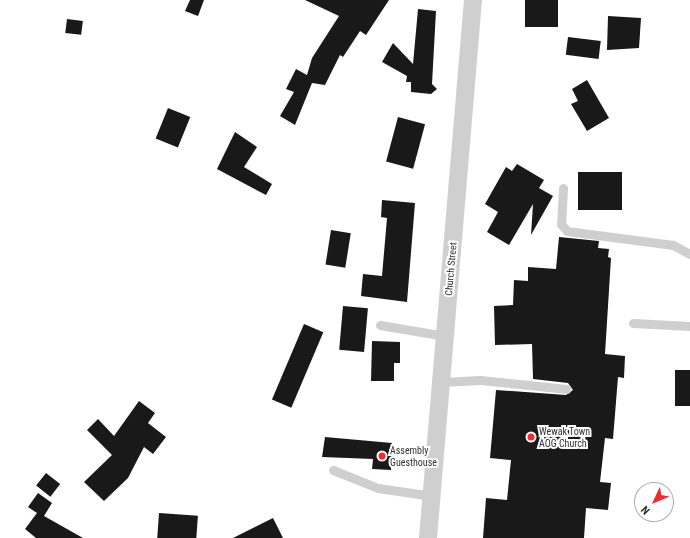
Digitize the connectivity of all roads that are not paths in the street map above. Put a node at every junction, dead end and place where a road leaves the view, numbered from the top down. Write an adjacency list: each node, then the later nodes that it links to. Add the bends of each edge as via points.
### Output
1 (473, 0): 7 (street, Church Street)
2 (563, 188): 3 (lane, via 561,224 567,231 673,245)
3 (690, 254)
4 (633, 323): 6 (lane)
5 (380, 325): 7 (lane)
6 (690, 326)
7 (445, 336): 8 (street, Church Street)
8 (442, 382): 9 (lane, via 480,380); 11 (street, Church Street)
9 (567, 389)
10 (333, 470): 11 (lane, via 378,488)
11 (432, 496): 12 (street, Church Street)
12 (428, 538)

